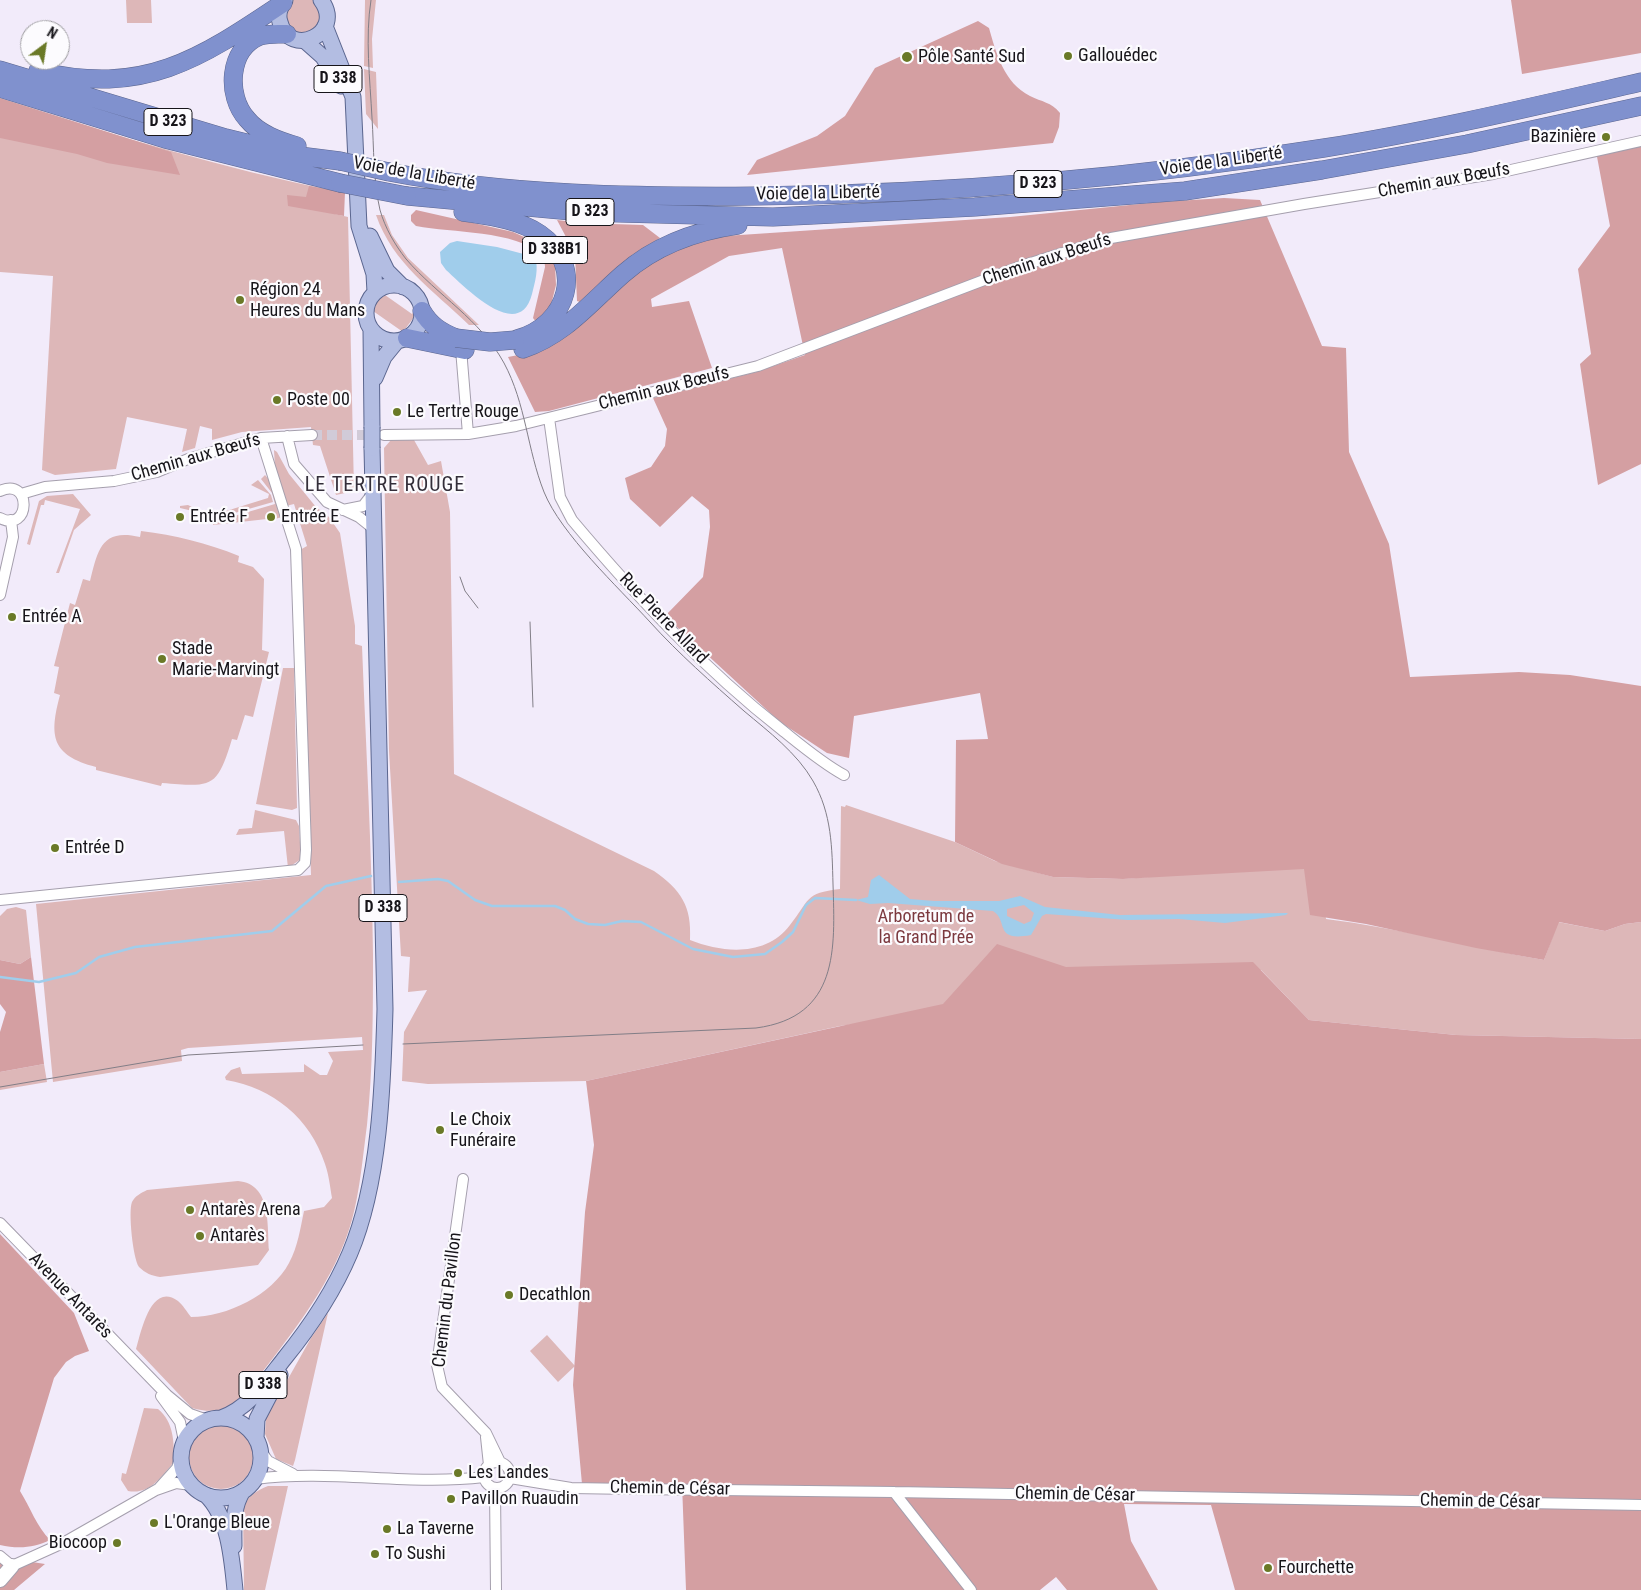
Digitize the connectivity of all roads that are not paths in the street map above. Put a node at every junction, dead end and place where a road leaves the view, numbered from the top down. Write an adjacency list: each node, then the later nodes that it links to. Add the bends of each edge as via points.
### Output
1 (284, 2): 4 (main road, via 279,21); 6 (highway, via 232,37 183,64 143,77 80,79)
2 (324, 2): 3 (main road)
3 (325, 26): 5 (main road, via 315,37); 11 (main road, D 338, via 350,84)
4 (287, 34): 5 (main road); 13 (highway, via 261,36 243,50 234,77 237,102 245,118 262,132)
5 (305, 40): 11 (main road, D 338, via 323,57 338,80)
6 (0, 61)
7 (0, 70): 13 (highway, Voie de la Liberté / D 323, via 234,140 320,160)
8 (1641, 82): 13 (highway, Voie de la Liberté / D 323, bridge, via 1474,120 1326,148 1191,168 902,193 646,195 497,187 428,180)
9 (0, 88): 14 (highway, Voie de la Liberté / D 323, bridge, via 165,139 340,183)
10 (1641, 106): 16 (highway, Voie de la Liberté / D 323, via 1467,144 1186,190 975,207)
11 (354, 126): 15 (main road, D 338)
12 (1641, 141): 25 (street, Chemin aux Bœufs, via 1493,174 1111,238 1021,266 758,366)
13 (340, 161)
14 (407, 196): 16 (highway, Voie de la Liberté / D 323, via 582,212); 22 (highway, D 338B1, via 434,206 524,226 548,241 556,251 566,280 562,304 544,326)
15 (359, 207): 17 (main road, D 338, via 387,271); 18 (main road, D 338, via 359,226 374,274)
16 (773, 217): 22 (highway, via 692,234 664,247 623,274 568,326 546,340)
17 (403, 287): 18 (main road, via 388,286); 19 (main road, via 416,296)
18 (375, 292): 20 (main road, via 366,310)
19 (422, 311): 21 (main road, via 418,327); 23 (highway, via 431,324)
20 (371, 330): 21 (main road, via 383,339); 24 (main road, D 338)
21 (402, 339): 23 (highway); 24 (main road, D 338, via 382,360)
22 (519, 345): 23 (highway, via 489,352)
23 (461, 346): 27 (street)
24 (372, 386): 26 (main road, D 338)
25 (549, 418): 27 (street, Chemin aux Bœufs); 39 (street, Rue Pierre Allard, via 560,497 572,520 677,638 761,714)
26 (378, 431): 27 (street, Chemin aux Bœufs); 32 (main road, D 338, bridge, via 372,448)
27 (468, 434)
28 (312, 435): 29 (street, Chemin aux Bœufs)
29 (287, 436): 30 (street, Chemin aux Bœufs); 34 (street, via 294,464 327,502)
30 (261, 438): 33 (street, Chemin aux Bœufs, via 188,459 157,472 114,481 45,487); 40 (street, via 296,549 305,863 298,870)
31 (0, 490): 33 (street, via 9,488)
32 (373, 493): 34 (street, via 363,506); 37 (main road, D 338)
33 (21, 494): 36 (street, via 23,510)
34 (342, 510): 37 (street)
35 (0, 518): 36 (street)
36 (11, 520): 38 (street, via 14,537)
37 (374, 529): 43 (main road, D 338, via 385,956 380,1106 370,1177 357,1234 339,1276)
38 (0, 595)
39 (844, 775)
40 (0, 900)
41 (462, 1179): 46 (street, Chemin du Pavillon, via 437,1365 442,1386)
42 (0, 1223): 44 (street, Avenue Antarès)
43 (297, 1342): 45 (main road, D 338, via 247,1402 234,1413); 48 (main road, D 338, via 260,1411 257,1419)
44 (140, 1370): 45 (street, Avenue Antarès, via 182,1408); 47 (street, Avenue Antarès, via 180,1422)
45 (214, 1419): 47 (main road, via 194,1427); 48 (main road, via 242,1424)
46 (486, 1433): 50 (street, Chemin du Pavillon); 51 (street)
47 (184, 1441): 49 (main road)
48 (258, 1444): 52 (street, via 268,1461); 55 (main road, via 260,1465)
49 (180, 1459): 56 (main road, via 183,1473); 58 (street, via 177,1468)
50 (500, 1462): 51 (street); 54 (street, via 509,1469)
51 (489, 1465): 53 (street)
52 (298, 1476): 53 (street, via 429,1480); 55 (street)
53 (484, 1477): 57 (street)
54 (510, 1478): 57 (street, via 505,1486); 60 (street, Chemin de César, via 571,1488)
55 (255, 1479): 59 (main road)
56 (191, 1485): 58 (street, via 176,1483); 61 (main road)
57 (495, 1488): 67 (street)
58 (156, 1490): 64 (street, via 63,1542)
59 (243, 1491): 61 (main road, via 225,1498); 66 (main road, via 234,1515)
60 (894, 1492): 62 (street, Chemin de César); 68 (street)
61 (206, 1496): 66 (main road, via 219,1511)
62 (1641, 1505)
63 (0, 1556): 64 (street)
64 (12, 1566): 65 (street)
65 (0, 1580)
66 (235, 1586)
67 (496, 1590)
68 (971, 1590)

